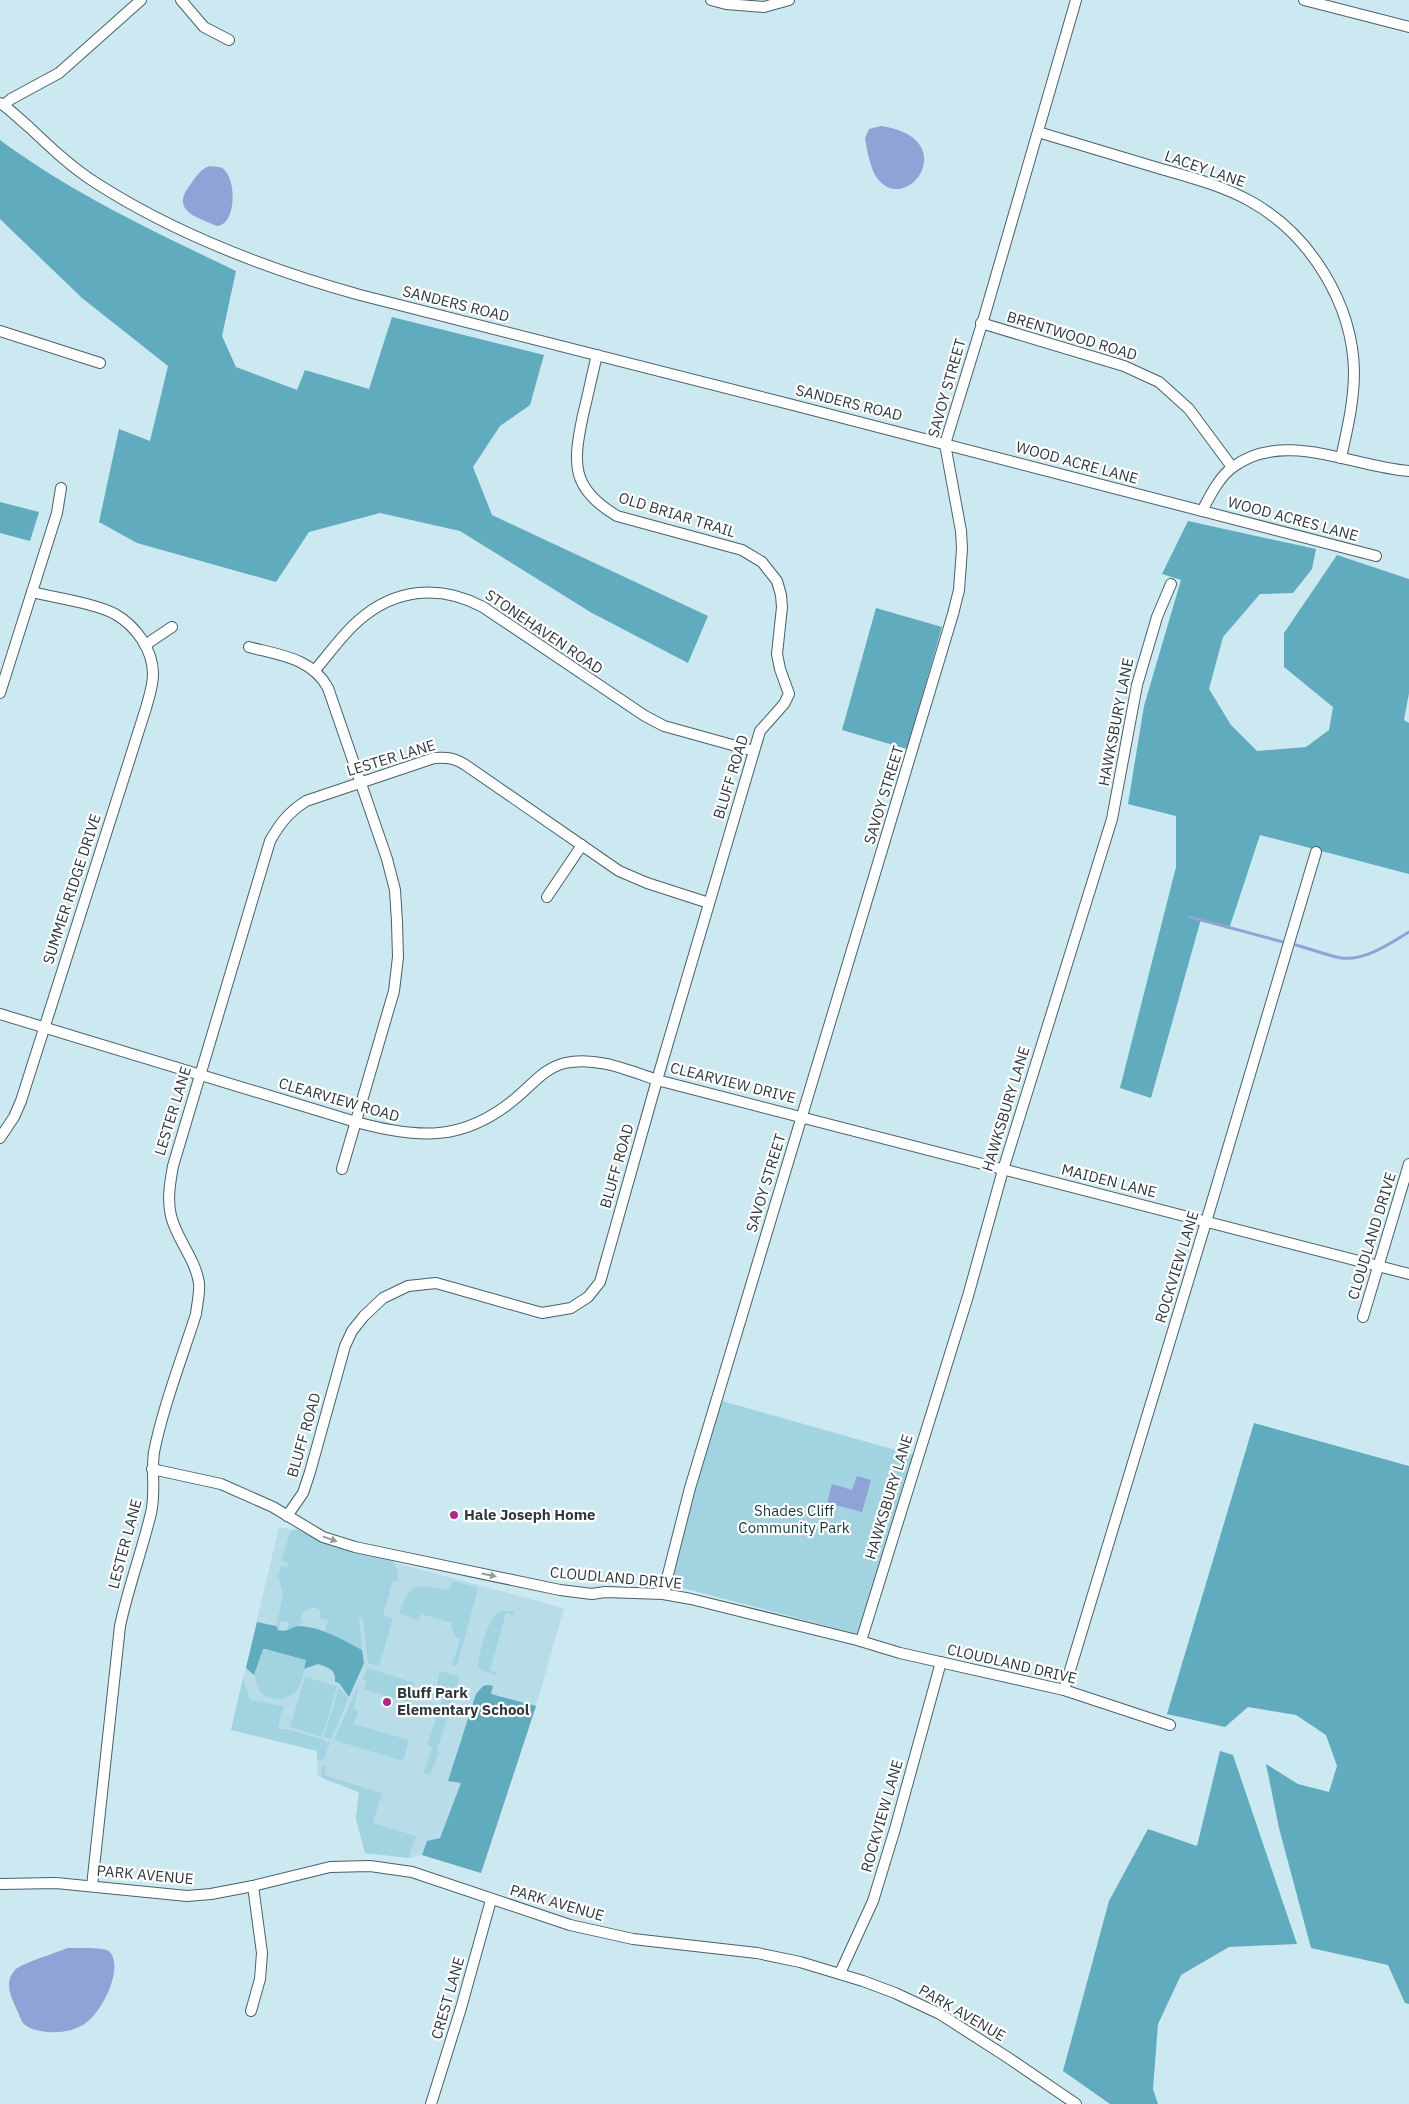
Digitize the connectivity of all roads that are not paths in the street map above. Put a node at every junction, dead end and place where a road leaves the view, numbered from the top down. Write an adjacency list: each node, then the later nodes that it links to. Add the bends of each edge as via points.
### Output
1 (141, 0): 9 (street, via 59,73)
2 (181, 0): 8 (street, via 204,27)
3 (711, 0): 4 (street, via 764,7)
4 (789, 0)
5 (1076, 0): 10 (street, SAVOY STREET)
6 (1304, 0): 7 (street)
7 (1409, 27)
8 (229, 40)
9 (2, 104): 13 (street, SANDERS ROAD, via 96,183 193,235 247,259 296,278 360,296)
10 (1038, 132): 11 (street, SAVOY STREET); 16 (street, LACEY LANE, via 1231,192 1270,215 1305,246 1337,301 1352,349 1353,398)
11 (981, 323): 15 (street, SAVOY STREET); 17 (street, BRENTWOOD ROAD, via 1124,366 1159,382 1188,409)
12 (0, 331): 14 (street)
13 (597, 355): 15 (street, SANDERS ROAD); 24 (street, OLD BRIAR TRAIL, via 576,449 578,474 588,493 599,506 617,516 742,550 762,562 777,581)
14 (100, 363)
15 (945, 444): 20 (street, WOOD ACRE LANE); 40 (street, SAVOY STREET, via 961,531 959,590)
16 (1341, 458): 17 (street, via 1287,449 1265,452); 18 (street)
17 (1232, 467): 20 (street)
18 (1409, 471)
19 (61, 488): 23 (street, via 57,513)
20 (1202, 511): 21 (street, WOOD ACRES LANE)
21 (1376, 556)
22 (1171, 584): 45 (street, HAWKSBURY LANE, via 1156,617 1137,685 1112,819)
23 (32, 592): 26 (street, SUMMER RIDGE DRIVE, via 113,613 129,625); 29 (street)
24 (782, 607): 30 (street, BLUFF ROAD, via 777,654 789,694 760,731)
25 (172, 627): 26 (street)
26 (145, 645): 37 (street, SUMMER RIDGE DRIVE, via 153,673 151,689)
27 (248, 647): 28 (street, via 305,663)
28 (315, 670): 30 (street, STONEHAVEN ROAD, via 366,614 409,593 438,592 483,607 626,705 664,726); 31 (street, via 328,688)
29 (0, 693)
30 (754, 751): 35 (street, BLUFF ROAD)
31 (360, 782): 32 (street, LESTER LANE, via 448,756); 38 (street, LESTER LANE, via 306,801 292,810 270,841); 41 (street, via 395,890 398,957 394,991)
32 (582, 845): 34 (street); 35 (street, LESTER LANE, via 619,871 647,884)
33 (1316, 852): 46 (street, ROCKVIEW LANE)
34 (547, 897)
35 (709, 903): 39 (street, BLUFF ROAD)
36 (0, 1014): 37 (street, CLEARVIEW ROAD)
37 (44, 1028): 38 (street, CLEARVIEW ROAD); 42 (street, SUMMER RIDGE DRIVE, via 21,1101)
38 (200, 1075): 41 (street, CLEARVIEW ROAD); 50 (street, LESTER LANE, via 172,1166 169,1187 171,1215 192,1262 199,1294)
39 (657, 1080): 40 (street, CLEARVIEW DRIVE); 41 (street, CLEARVIEW ROAD, via 591,1061 577,1061 549,1069 502,1110 465,1128 437,1134 413,1134); 51 (street, BLUFF ROAD, via 600,1282 588,1297 571,1308 542,1313 436,1283 408,1286 384,1298 352,1331 345,1346 303,1493)
40 (802, 1116): 45 (street, MAIDEN LANE); 52 (street, SAVOY STREET, via 690,1488)
41 (356, 1122): 44 (street)
42 (0, 1138)
43 (1409, 1164): 47 (street, CLOUDLAND DRIVE)
44 (342, 1169)
45 (1003, 1170): 46 (street, MAIDEN LANE); 53 (street, HAWKSBURY LANE, via 968,1296)
46 (1206, 1222): 47 (street, MAIDEN LANE); 55 (street, ROCKVIEW LANE)
47 (1378, 1266): 48 (street, MAIDEN LANE); 49 (street, CLOUDLAND DRIVE)
48 (1409, 1274)
49 (1363, 1317)
50 (152, 1469): 51 (street, CLOUDLAND DRIVE, via 221,1484); 58 (street, LESTER LANE, via 155,1492 152,1512 120,1626)
51 (288, 1516): 52 (street, CLOUDLAND DRIVE, one-way to 52, via 323,1537 354,1547 560,1590 592,1594)
52 (663, 1594): 53 (street, CLOUDLAND DRIVE)
53 (861, 1642): 54 (street, CLOUDLAND DRIVE)
54 (941, 1662): 55 (street, CLOUDLAND DRIVE); 61 (street, ROCKVIEW LANE, via 873,1901)
55 (1064, 1690): 56 (street, CLOUDLAND DRIVE)
56 (1170, 1725)
57 (0, 1884): 58 (street, PARK AVENUE)
58 (92, 1886): 59 (street, PARK AVENUE, via 187,1896)
59 (252, 1886): 60 (street, PARK AVENUE, via 330,1866 354,1865 412,1872); 62 (street, via 262,1953 260,1980)
60 (491, 1900): 61 (street, PARK AVENUE, via 570,1925 627,1938 757,1953); 63 (street, CREST LANE)
61 (840, 1973): 64 (street, PARK AVENUE, via 928,2007)
62 (251, 2011)
63 (431, 2104)
64 (1076, 2104)

